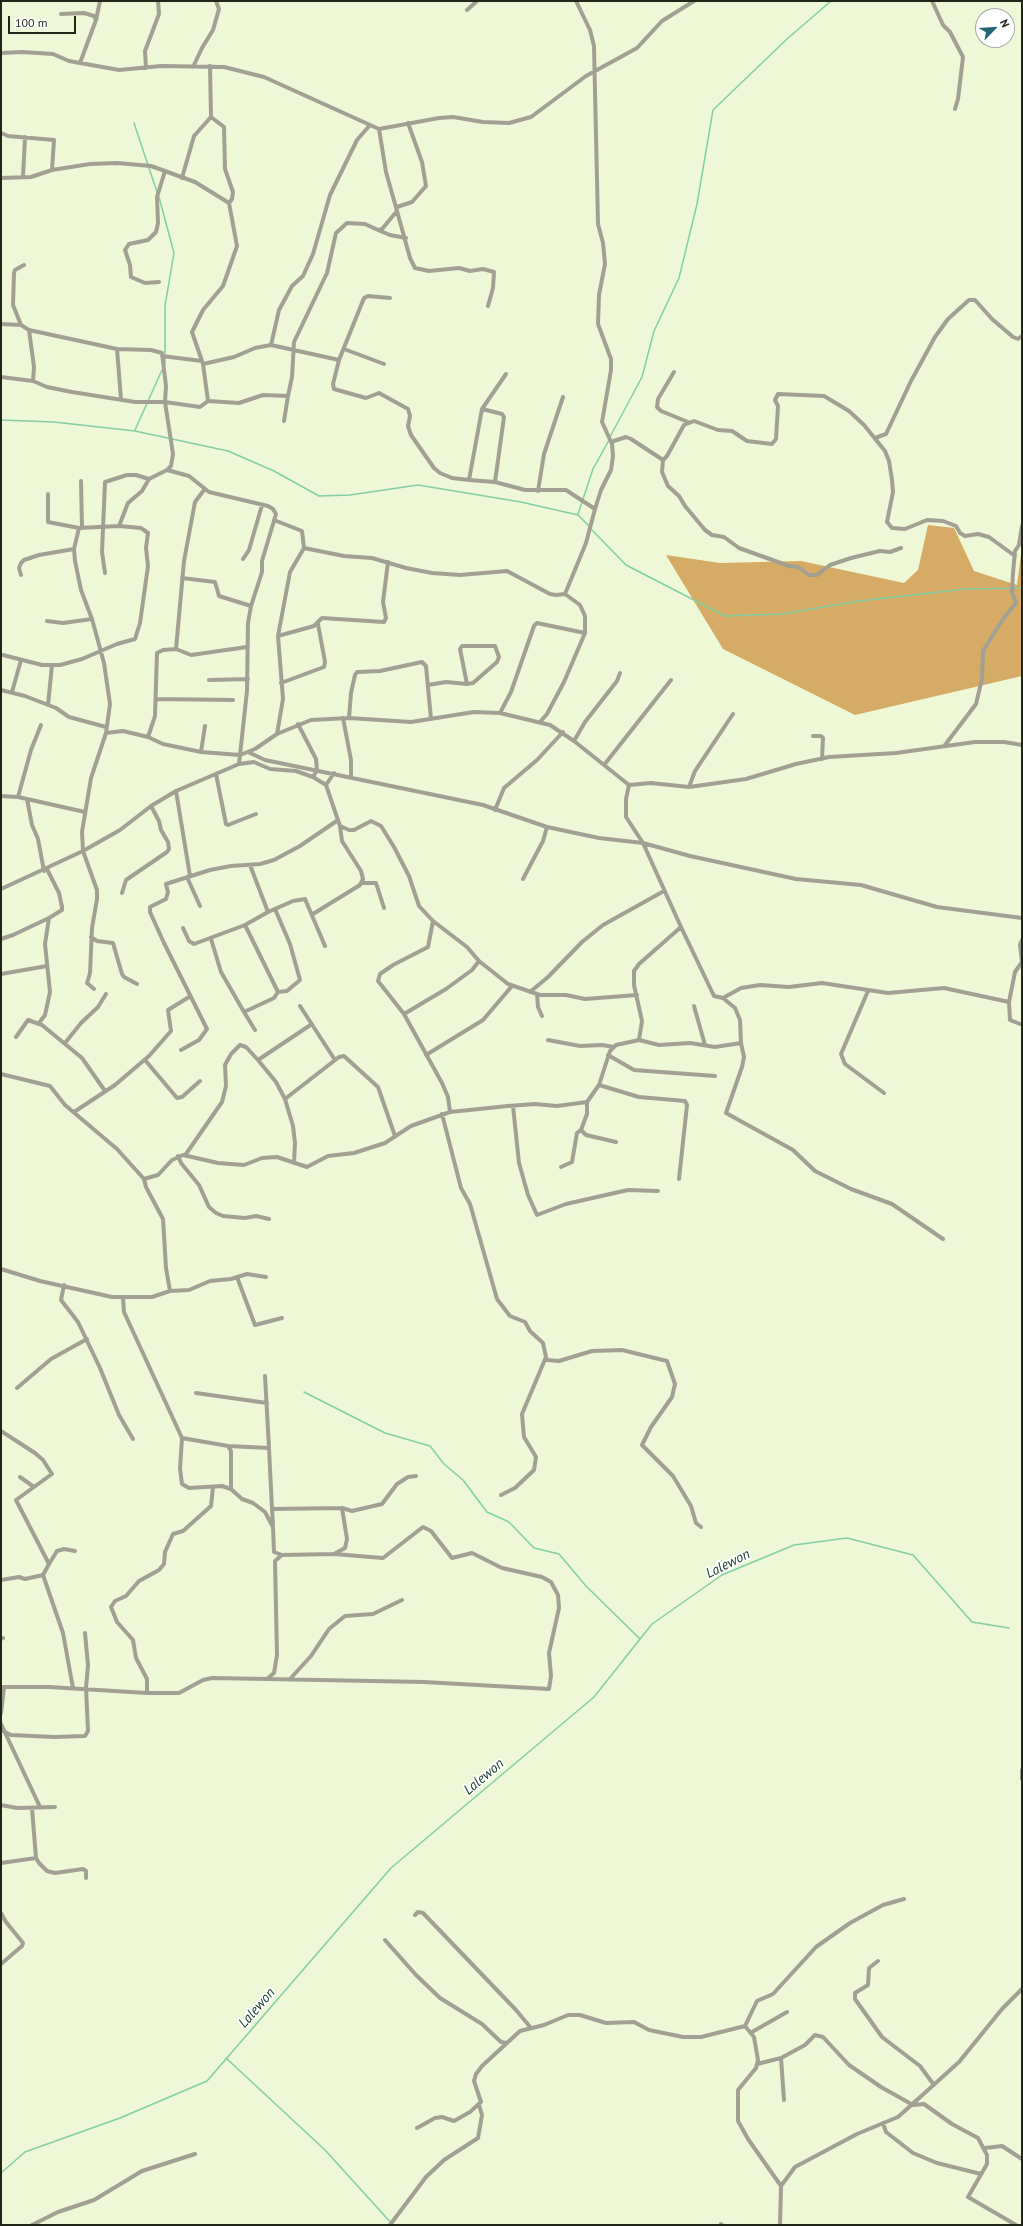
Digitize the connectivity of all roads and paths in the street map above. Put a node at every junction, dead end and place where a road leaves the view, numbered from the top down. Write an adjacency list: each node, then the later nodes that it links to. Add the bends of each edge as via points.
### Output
1 (100, 1): 10 (street)
2 (158, 1): 15 (street, via 159,14 145,52)
3 (216, 1): 14 (street, via 219,9 213,30)
4 (477, 1): 8 (street)
5 (576, 1): 16 (street, via 593,38)
6 (694, 1): 16 (street, via 662,21 637,48)
7 (932, 1): 17 (street, via 963,57)
8 (467, 10)
9 (61, 14): 10 (street, via 84,13 94,16)
10 (96, 20): 12 (street)
11 (1, 54): 12 (street, via 53,54)
12 (80, 63): 15 (street, via 119,70)
13 (210, 66): 14 (street); 18 (street); 20 (street, via 252,73)
14 (194, 67): 15 (street)
15 (146, 68)
16 (595, 70): 19 (street, via 531,117 519,122 483,122 453,118); 62 (street, via 598,224 605,264 599,295 598,324 611,359 602,422)
17 (955, 109)
18 (211, 117): 28 (street, via 194,136); 29 (street, via 224,127 224,169 233,196)
19 (408, 123): 21 (street); 30 (street, via 426,182 424,189 412,202)
20 (370, 125): 21 (street); 41 (street, via 357,140 330,195 313,254 303,276 292,286 279,310)
21 (379, 129): 30 (street, via 386,172)
22 (1, 133): 23 (street)
23 (25, 137): 24 (street, via 54,140); 26 (street)
24 (52, 170): 25 (street, via 90,164 126,163 151,166); 26 (street)
25 (164, 171): 28 (street); 34 (street, via 157,197 156,232 148,240 129,244 125,250 131,276 145,283)
26 (23, 177): 27 (street)
27 (1, 178)
28 (182, 178): 29 (street, via 195,182)
29 (229, 203): 47 (street, via 237,246 223,286 203,310 192,332)
30 (397, 209): 31 (street, via 382,229); 32 (street)
31 (378, 230): 32 (street); 43 (street, via 365,224 347,224 336,233 327,273 300,328)
32 (406, 238): 36 (street, via 412,266 419,271 459,268 494,272)
33 (24, 265): 38 (street, via 14,272 13,305)
34 (159, 282)
35 (390, 298): 44 (street, via 365,297)
36 (488, 306)
37 (1, 324): 38 (street)
38 (20, 324): 39 (street)
39 (30, 330): 42 (street); 52 (street)
40 (1022, 336): 61 (street, via 1013,337 975,300 969,300 948,319 935,337 886,434)
41 (271, 345): 43 (street); 47 (street, via 255,348 234,357)
42 (117, 349): 45 (street, via 159,351); 55 (street)
43 (293, 349): 46 (street); 53 (street)
44 (344, 349): 46 (street); 48 (street)
45 (162, 356): 47 (street); 57 (street, via 166,386)
46 (339, 360): 66 (street, via 334,389 366,398 379,393 408,408 410,435 434,468 452,478)
47 (202, 362): 56 (street)
48 (384, 364)
49 (674, 372): 60 (street, via 658,399 658,407 661,411)
50 (506, 374): 58 (street)
51 (1, 377): 52 (street)
52 (33, 381): 55 (street, via 47,387)
53 (288, 396): 56 (street, via 263,395 240,403); 59 (street)
54 (563, 397): 70 (street, via 546,448)
55 (121, 399): 57 (street)
56 (208, 401): 57 (street, via 200,407)
57 (165, 402): 64 (street, via 173,458)
58 (482, 409): 66 (street); 68 (street, via 502,414 504,417)
59 (284, 421)
60 (688, 422): 61 (street, via 694,421 732,432 747,441 772,444 776,439 778,406 775,400 778,394 824,396 849,411); 63 (street)
61 (875, 438): 82 (street, via 889,461 893,492 886,522 892,528 906,529 928,520 943,521 956,526 965,536 978,534 989,537)
62 (611, 442): 63 (street, via 626,437); 73 (street, via 611,470)
63 (663, 460): 80 (street, via 662,472 668,486 679,496 704,530 712,535 724,537 739,548 798,567 809,575 818,575 830,565 851,558)
64 (167, 470): 65 (street); 69 (street, via 188,476)
65 (149, 479): 75 (street, via 128,503); 78 (street, via 132,475 105,482)
66 (469, 480): 68 (street)
67 (82, 482): 77 (street)
68 (495, 482): 70 (street)
69 (204, 490): 72 (street); 87 (street, via 195,502)
70 (538, 491): 73 (street, via 566,490)
71 (48, 494): 77 (street, via 48,522)
72 (262, 505): 74 (street, via 275,511); 83 (street, via 249,550)
73 (595, 509): 88 (street, via 586,543)
74 (274, 520): 79 (street, via 302,531); 89 (street)
75 (119, 526): 78 (street); 97 (street, via 141,528 148,533 145,591 135,639)
76 (1022, 526): 82 (street)
77 (80, 528): 78 (street); 81 (street)
78 (104, 528): 85 (street, via 102,552)
79 (304, 548): 84 (street); 94 (street, via 290,572)
80 (901, 548)
81 (74, 549): 86 (street, via 24,560 19,568); 90 (street, via 81,590)
82 (1016, 556): 129 (street, via 1012,592 1016,603 983,651 982,679 976,704)
83 (243, 559)
84 (388, 562): 88 (street, via 406,568 460,575 507,571 550,594); 92 (street, via 383,602 386,618 384,622 326,617)
85 (105, 573)
86 (21, 575)
87 (182, 578): 89 (street, via 215,582 218,596); 96 (street)
88 (565, 594): 93 (street, via 580,605 585,616)
89 (251, 606): 95 (street)
90 (92, 619): 91 (street, via 64,623); 97 (street)
91 (47, 621)
92 (318, 624): 94 (street); 105 (street, via 324,667)
93 (585, 633): 113 (street, via 537,623 511,692); 118 (street, via 564,682)
94 (278, 636): 105 (street)
95 (247, 647): 96 (street, via 191,655); 103 (street)
96 (176, 649): 110 (street, via 157,653)
97 (101, 651): 100 (street, via 82,659); 122 (street, via 110,704)
98 (3, 655): 99 (street)
99 (22, 660): 100 (street); 109 (street)
100 (52, 665): 112 (street)
101 (620, 673): 128 (street)
102 (209, 680): 103 (street)
103 (248, 680): 133 (street)
104 (671, 680): 136 (street)
105 (281, 683): 125 (street, via 283,699)
106 (467, 684): 106 (street, via 460,649 462,646 495,646 497,662 473,683); 107 (street, via 446,682)
107 (428, 686): 116 (street, via 426,666 422,662 380,671 357,672 351,693); 117 (street)
108 (1, 690): 109 (street)
109 (12, 692): 112 (street)
110 (156, 700): 111 (street); 127 (street, via 155,716)
111 (233, 700)
112 (48, 705): 122 (street, via 70,717)
113 (500, 713): 117 (street, via 474,712); 118 (street)
114 (733, 714): 144 (street, via 695,771)
115 (343, 718): 116 (street); 119 (street, via 311,720); 141 (street, via 351,760)
116 (349, 718): 117 (street, via 411,722)
117 (431, 720)
118 (540, 722): 123 (street)
119 (298, 724): 125 (street); 137 (street, via 316,760)
120 (41, 725): 147 (street)
121 (205, 726): 131 (street)
122 (106, 727): 124 (street)
123 (563, 732): 128 (street); 150 (street, via 537,760 504,788)
124 (106, 733): 127 (street, via 123,731); 151 (street, via 91,778)
125 (277, 734): 132 (street)
126 (813, 736): 134 (street, via 823,738)
127 (148, 737): 131 (street, via 163,744)
128 (574, 741): 136 (street)
129 (945, 745): 130 (street, via 975,742); 134 (street, via 896,753)
130 (1022, 745)
131 (201, 752): 133 (street)
132 (248, 752): 133 (street); 137 (street, via 265,760)
133 (240, 755): 135 (street)
134 (822, 759): 144 (street, via 746,779)
135 (239, 764): 139 (street); 140 (street, via 254,762 270,769 296,771)
136 (604, 765): 143 (street)
137 (317, 770): 138 (street); 140 (street)
138 (334, 773): 141 (street); 142 (street)
139 (216, 774): 145 (street); 152 (street, via 226,824)
140 (313, 777): 142 (street)
141 (351, 777): 150 (street, via 483,805)
142 (326, 785): 153 (street)
143 (629, 785): 144 (street, via 651,783); 156 (street, via 626,817)
144 (689, 787)
145 (176, 791): 149 (street); 160 (street)
146 (1, 796): 147 (street)
147 (18, 797): 148 (street)
148 (27, 799): 151 (street); 159 (street)
149 (151, 806): 157 (street, via 120,830); 165 (street, via 169,849 126,880)
150 (495, 810): 155 (street)
151 (85, 812): 157 (street)
152 (256, 814)
153 (338, 820): 154 (street); 158 (street, via 285,855)
154 (340, 826): 162 (street, via 342,841 361,871); 173 (street, via 354,830 371,820 380,826 409,876 419,906)
155 (547, 827): 156 (street, via 598,838); 161 (street, via 543,842)
156 (643, 843): 164 (street); 172 (street, via 796,879 861,886 937,907)
157 (83, 852): 159 (street); 177 (street, via 97,890)
158 (250, 865): 160 (street, via 231,866); 169 (street)
159 (46, 870): 163 (street); 171 (street, via 59,893 62,907 62,910)
160 (189, 876): 166 (street); 194 (street, via 166,884 166,899 149,910)
161 (523, 879)
162 (362, 882): 167 (street, via 376,883); 170 (street)
163 (1, 889)
164 (664, 890): 175 (street); 190 (street, via 603,925)
165 (122, 893)
166 (200, 906)
167 (384, 908)
168 (275, 909): 169 (street); 170 (street, via 305,898); 189 (street, via 290,944 300,980 287,991)
169 (268, 912): 174 (street)
170 (313, 914): 181 (street)
171 (49, 918): 178 (street); 183 (street, via 45,944)
172 (1022, 918)
173 (433, 921): 182 (street, via 467,947); 200 (street, via 428,947 393,965 378,978 380,985)
174 (245, 925): 179 (street); 189 (street)
175 (681, 927): 193 (street, via 634,970); 195 (street, via 714,996)
176 (183, 928): 179 (street, via 191,944)
177 (92, 937): 185 (street, via 98,941 113,943 122,974); 187 (street, via 87,983)
178 (1, 939)
179 (211, 939): 199 (street, via 221,972)
180 (1022, 940): 196 (street, via 1022,962 1015,972)
181 (325, 946)
182 (479, 960): 186 (street); 200 (street, via 472,970 446,989)
183 (47, 966): 184 (street); 202 (street, via 50,992 45,1015)
184 (1, 974)
185 (137, 984)
186 (512, 986): 190 (street); 214 (street, via 483,1020)
187 (94, 988)
188 (868, 991): 195 (street, via 822,983 789,987 760,985 741,988); 196 (street, via 888,993 944,988); 224 (street, via 841,1054 845,1064)
189 (278, 992): 199 (street, via 274,998)
190 (530, 992): 192 (street)
191 (106, 994): 209 (street, via 98,1007)
192 (537, 994): 193 (street, via 586,999); 201 (street)
193 (637, 994): 208 (street, via 642,1021)
194 (189, 997): 213 (street, via 206,1032); 216 (street, via 168,1010 171,1031)
195 (723, 998): 210 (street, via 735,1008 740,1020)
196 (1009, 1002): 204 (street, via 1010,1020)
197 (300, 1006): 203 (street)
198 (694, 1006): 211 (street)
199 (244, 1012): 205 (street)
200 (404, 1014): 214 (street)
201 (542, 1016)
202 (39, 1023): 206 (street, via 28,1020); 209 (street)
203 (312, 1024): 217 (street); 218 (street)
204 (1020, 1024)
205 (255, 1030)
206 (16, 1037)
207 (548, 1040): 212 (street, via 580,1046)
208 (639, 1040): 211 (street, via 659,1045 690,1043); 212 (street)
209 (65, 1043): 223 (street, via 82,1058)
210 (741, 1043): 211 (street); 242 (street, via 744,1057 742,1067 726,1113 793,1150 815,1171 851,1190 892,1204)
211 (705, 1046)
212 (614, 1047): 215 (street)
213 (181, 1050)
214 (426, 1055): 229 (street, via 445,1090)
215 (608, 1055): 220 (street, via 634,1070); 222 (street)
216 (145, 1060): 221 (street, via 177,1098 182,1097); 223 (street)
217 (258, 1060): 225 (street, via 276,1082); 234 (street, via 243,1045 231,1054 225,1065 226,1086 222,1102)
218 (335, 1060): 225 (street); 232 (street, via 344,1056 378,1087)
219 (1, 1074): 228 (street, via 47,1084)
220 (714, 1076)
221 (200, 1081)
222 (599, 1085): 226 (street); 239 (street, via 639,1097 685,1101 687,1105)
223 (105, 1091): 228 (street)
224 (884, 1093)
225 (285, 1099): 236 (street, via 294,1132)
226 (587, 1102): 227 (street, via 557,1106); 231 (street, via 587,1114)
227 (513, 1106): 229 (street); 240 (street, via 519,1163 537,1215 566,1204 628,1190)
228 (74, 1112): 238 (street, via 116,1149)
229 (450, 1112): 230 (street)
230 (442, 1114): 232 (street, via 411,1126); 251 (street, via 461,1188 470,1204 497,1299 510,1316 525,1322 530,1331 543,1343)
231 (581, 1130): 233 (street, via 586,1135); 237 (street, via 577,1133 572,1162)
232 (395, 1136): 236 (street, via 385,1143 354,1153 328,1156 311,1166)
233 (616, 1142)
234 (186, 1154): 235 (street); 236 (street, via 218,1163 244,1165 270,1156)
235 (178, 1156): 238 (street, via 158,1175); 241 (street, via 199,1185 209,1207 216,1214)
236 (294, 1163)
237 (561, 1167)
238 (144, 1179): 247 (street, via 163,1219)
239 (679, 1179)
240 (658, 1191)
241 (269, 1219)
242 (944, 1240)
243 (1, 1269): 246 (street, via 40,1281)
244 (266, 1276): 245 (street, via 250,1274)
245 (237, 1277): 247 (street, via 210,1281 189,1290); 249 (street, via 256,1324)
246 (64, 1285): 248 (street, via 92,1294); 250 (street, via 61,1300)
247 (170, 1291): 248 (street, via 152,1297)
248 (123, 1298): 257 (street, via 124,1312)
249 (282, 1318)
250 (87, 1339): 253 (street, via 51,1359); 258 (street, via 115,1406)
251 (546, 1357): 266 (street, via 529,1392 522,1414 524,1437 536,1457 534,1470 515,1488); 270 (street, via 547,1360 559,1361 592,1351 622,1350 667,1361 675,1384 672,1397 642,1445 673,1476 691,1506 696,1523)
252 (265, 1376): 255 (street)
253 (17, 1388)
254 (196, 1393): 255 (street)
255 (267, 1403): 260 (street)
256 (1, 1431): 263 (street, via 35,1453 52,1474)
257 (182, 1438): 259 (street); 264 (street, via 182,1484 189,1488)
258 (133, 1439)
259 (228, 1446): 260 (street); 265 (street, via 232,1451)
260 (269, 1448): 268 (street)
261 (416, 1476): 267 (street, via 408,1477 397,1484 382,1504 352,1512)
262 (20, 1477): 263 (street)
263 (34, 1487): 274 (street, via 16,1500)
264 (213, 1487): 265 (street); 284 (street, via 211,1506 183,1531 173,1534 165,1552 164,1564 159,1570 138,1581 126,1596 115,1601 111,1607 117,1622 133,1640 136,1658 147,1679)
265 (232, 1489): 269 (street, via 242,1499 266,1512)
266 (501, 1495)
267 (342, 1508): 268 (street); 272 (street, via 347,1538 345,1548)
268 (272, 1509): 269 (street)
269 (273, 1527): 273 (street, via 274,1552)
270 (701, 1527)
271 (75, 1551): 274 (street, via 57,1551)
272 (334, 1554): 273 (street); 280 (street, via 383,1558 423,1527 430,1531 452,1558 472,1553 502,1568 547,1579 558,1594 560,1608 549,1653 549,1689 424,1682)
273 (282, 1556): 279 (street, via 275,1561 277,1655 274,1673)
274 (49, 1564): 275 (street)
275 (43, 1575): 276 (street); 282 (street, via 63,1633)
276 (1, 1580)
277 (402, 1600): 280 (street, via 373,1614 346,1616 328,1629 311,1656)
278 (85, 1633): 283 (street, via 88,1665)
279 (267, 1679): 280 (street); 284 (street, via 212,1678 179,1693)
280 (290, 1679)
281 (2, 1687): 282 (street); 285 (street)
282 (73, 1688): 283 (street)
283 (86, 1688): 284 (street); 287 (street, via 88,1731 85,1736 41,1737)
284 (147, 1693)
285 (1, 1713)
286 (1, 1724): 287 (street)
287 (3, 1731): 292 (street)
288 (1022, 1770): 289 (street)
289 (1022, 1779)
290 (1, 1805): 293 (street)
291 (55, 1806): 292 (street)
292 (40, 1807): 293 (street)
293 (32, 1808): 294 (street)
294 (36, 1858): 295 (street); 296 (street, via 47,1871 83,1869 86,1871)
295 (1, 1863)
296 (86, 1878)
297 (904, 1899): 305 (street, via 883,1905 816,1946 773,1994 757,2001)
298 (1, 1913): 302 (street, via 23,1943)
299 (415, 1915): 306 (street, via 418,1912 423,1913)
300 (385, 1940): 308 (street, via 440,1998)
301 (878, 1961): 311 (street, via 869,1968 868,1985 855,1993 855,1999 882,2037 920,2066)
302 (1, 1964)
303 (1022, 1990): 311 (street, via 1002,2009 960,2062)
304 (787, 2012): 307 (street)
305 (745, 2026): 306 (street, via 701,2037 688,2037 649,2030 634,2022 606,2023 574,2014); 307 (street)
306 (531, 2028): 308 (street, via 520,2031)
307 (752, 2032): 310 (street, via 758,2055)
308 (507, 2043): 313 (street, via 476,2074 475,2084 482,2099)
309 (781, 2058): 310 (street); 312 (street); 314 (street, via 820,2035 855,2070)
310 (757, 2064): 321 (street, via 738,2090 738,2121)
311 (934, 2085): 314 (street)
312 (784, 2100)
313 (479, 2105): 316 (street, via 454,2121 439,2116); 323 (street, via 482,2115 478,2138 444,2160 426,2177)
314 (913, 2105): 315 (street, via 898,2117); 317 (street, via 924,2104 952,2124 973,2134)
315 (883, 2123): 320 (street, via 886,2132 913,2153 937,2163); 321 (street, via 856,2134 795,2167)
316 (417, 2128)
317 (985, 2148): 319 (street, via 1002,2146); 320 (street, via 987,2164)
318 (195, 2154): 322 (street, via 142,2170 94,2200 58,2212)
319 (1022, 2159)
320 (981, 2174): 325 (street, via 969,2193 970,2200)
321 (781, 2186): 324 (street)
322 (32, 2225)
323 (390, 2225)
324 (780, 2225)
325 (1016, 2225)

